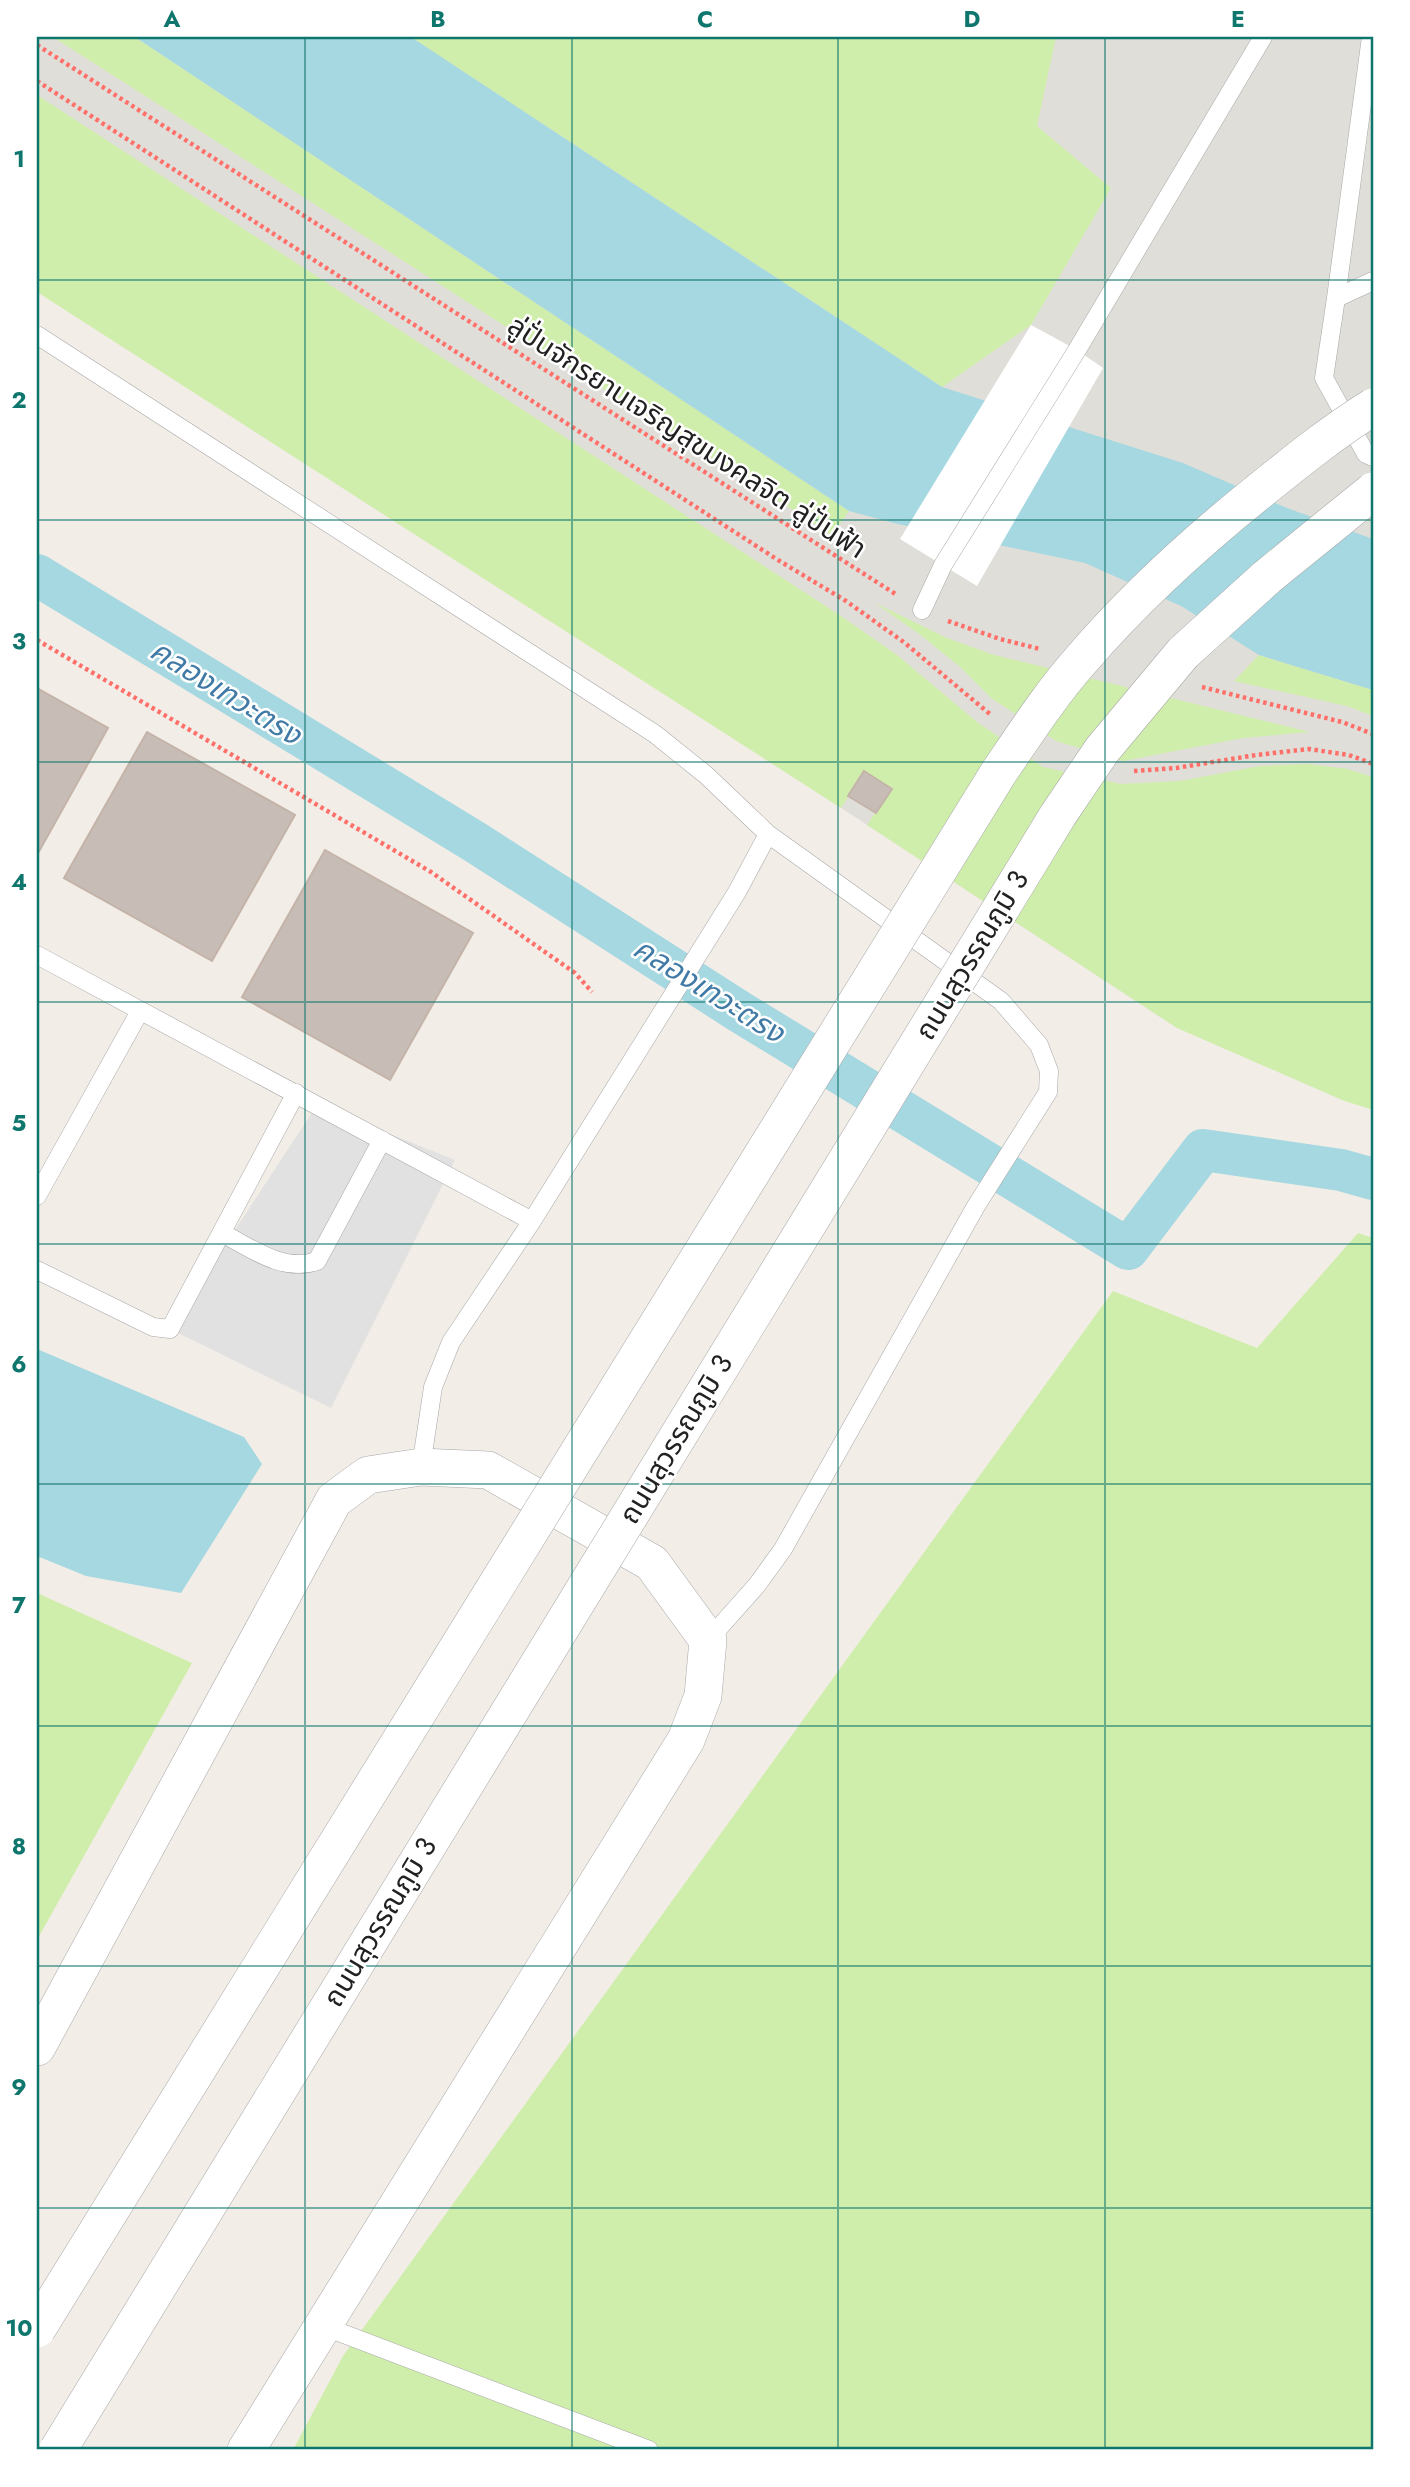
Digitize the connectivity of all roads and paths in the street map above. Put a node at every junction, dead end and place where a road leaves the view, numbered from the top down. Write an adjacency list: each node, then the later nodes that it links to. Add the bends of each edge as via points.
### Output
1 (1263, 37): 11 (lane, via 943,565)
2 (1371, 37): 6 (lane)
3 (37, 45): 11 (path, ลู่ปั่นจักรยานเจริญสุขมงคลจิต ลู่ปั่นฟ้า)
4 (37, 81): 15 (path, via 846,601)
5 (1373, 281): 6 (lane)
6 (1336, 298): 9 (lane, via 1324,377 1366,454)
7 (37, 335): 19 (lane, via 655,734)
8 (1373, 407): 33 (street, bridge, via 1333,432 1238,508 1145,592 1040,711)
9 (1373, 457)
10 (1373, 491): 34 (street, ถนนสุวรรณภูมิ 3, bridge, via 1183,653 1102,750 1058,815)
11 (922, 610): 13 (path, ลู่ปั่นจักรยานเจริญสุขมงคลจิต ลู่ปั่นฟ้า, via 1000,639)
12 (37, 640): 21 (path, via 430,872 575,973)
13 (1054, 652)
14 (1201, 687): 16 (path)
15 (993, 716)
16 (1373, 734)
17 (1373, 764): 18 (path, via 1308,749)
18 (1122, 772)
19 (768, 834): 26 (lane, via 737,892); 30 (lane, via 1001,1001 1039,1045 1049,1071 1048,1092 976,1206 783,1549)
20 (37, 955): 22 (lane)
21 (592, 992)
22 (140, 1011): 23 (lane); 25 (lane)
23 (296, 1093): 24 (lane); 27 (lane)
24 (382, 1140): 26 (lane); 27 (lane, via 317,1261 304,1266 283,1264)
25 (37, 1196)
26 (532, 1221): 29 (lane, via 451,1342 433,1387)
27 (222, 1233): 28 (lane, via 170,1329 153,1327)
28 (37, 1270)
29 (421, 1467): 30 (street, via 488,1470 652,1563); 31 (street, via 368,1475 334,1500)
30 (708, 1640): 32 (street, via 703,1696 686,1740)
31 (37, 2047)
32 (323, 2326): 35 (street); 36 (lane)
33 (37, 2329)
34 (58, 2450)
35 (246, 2450)
36 (649, 2450)

